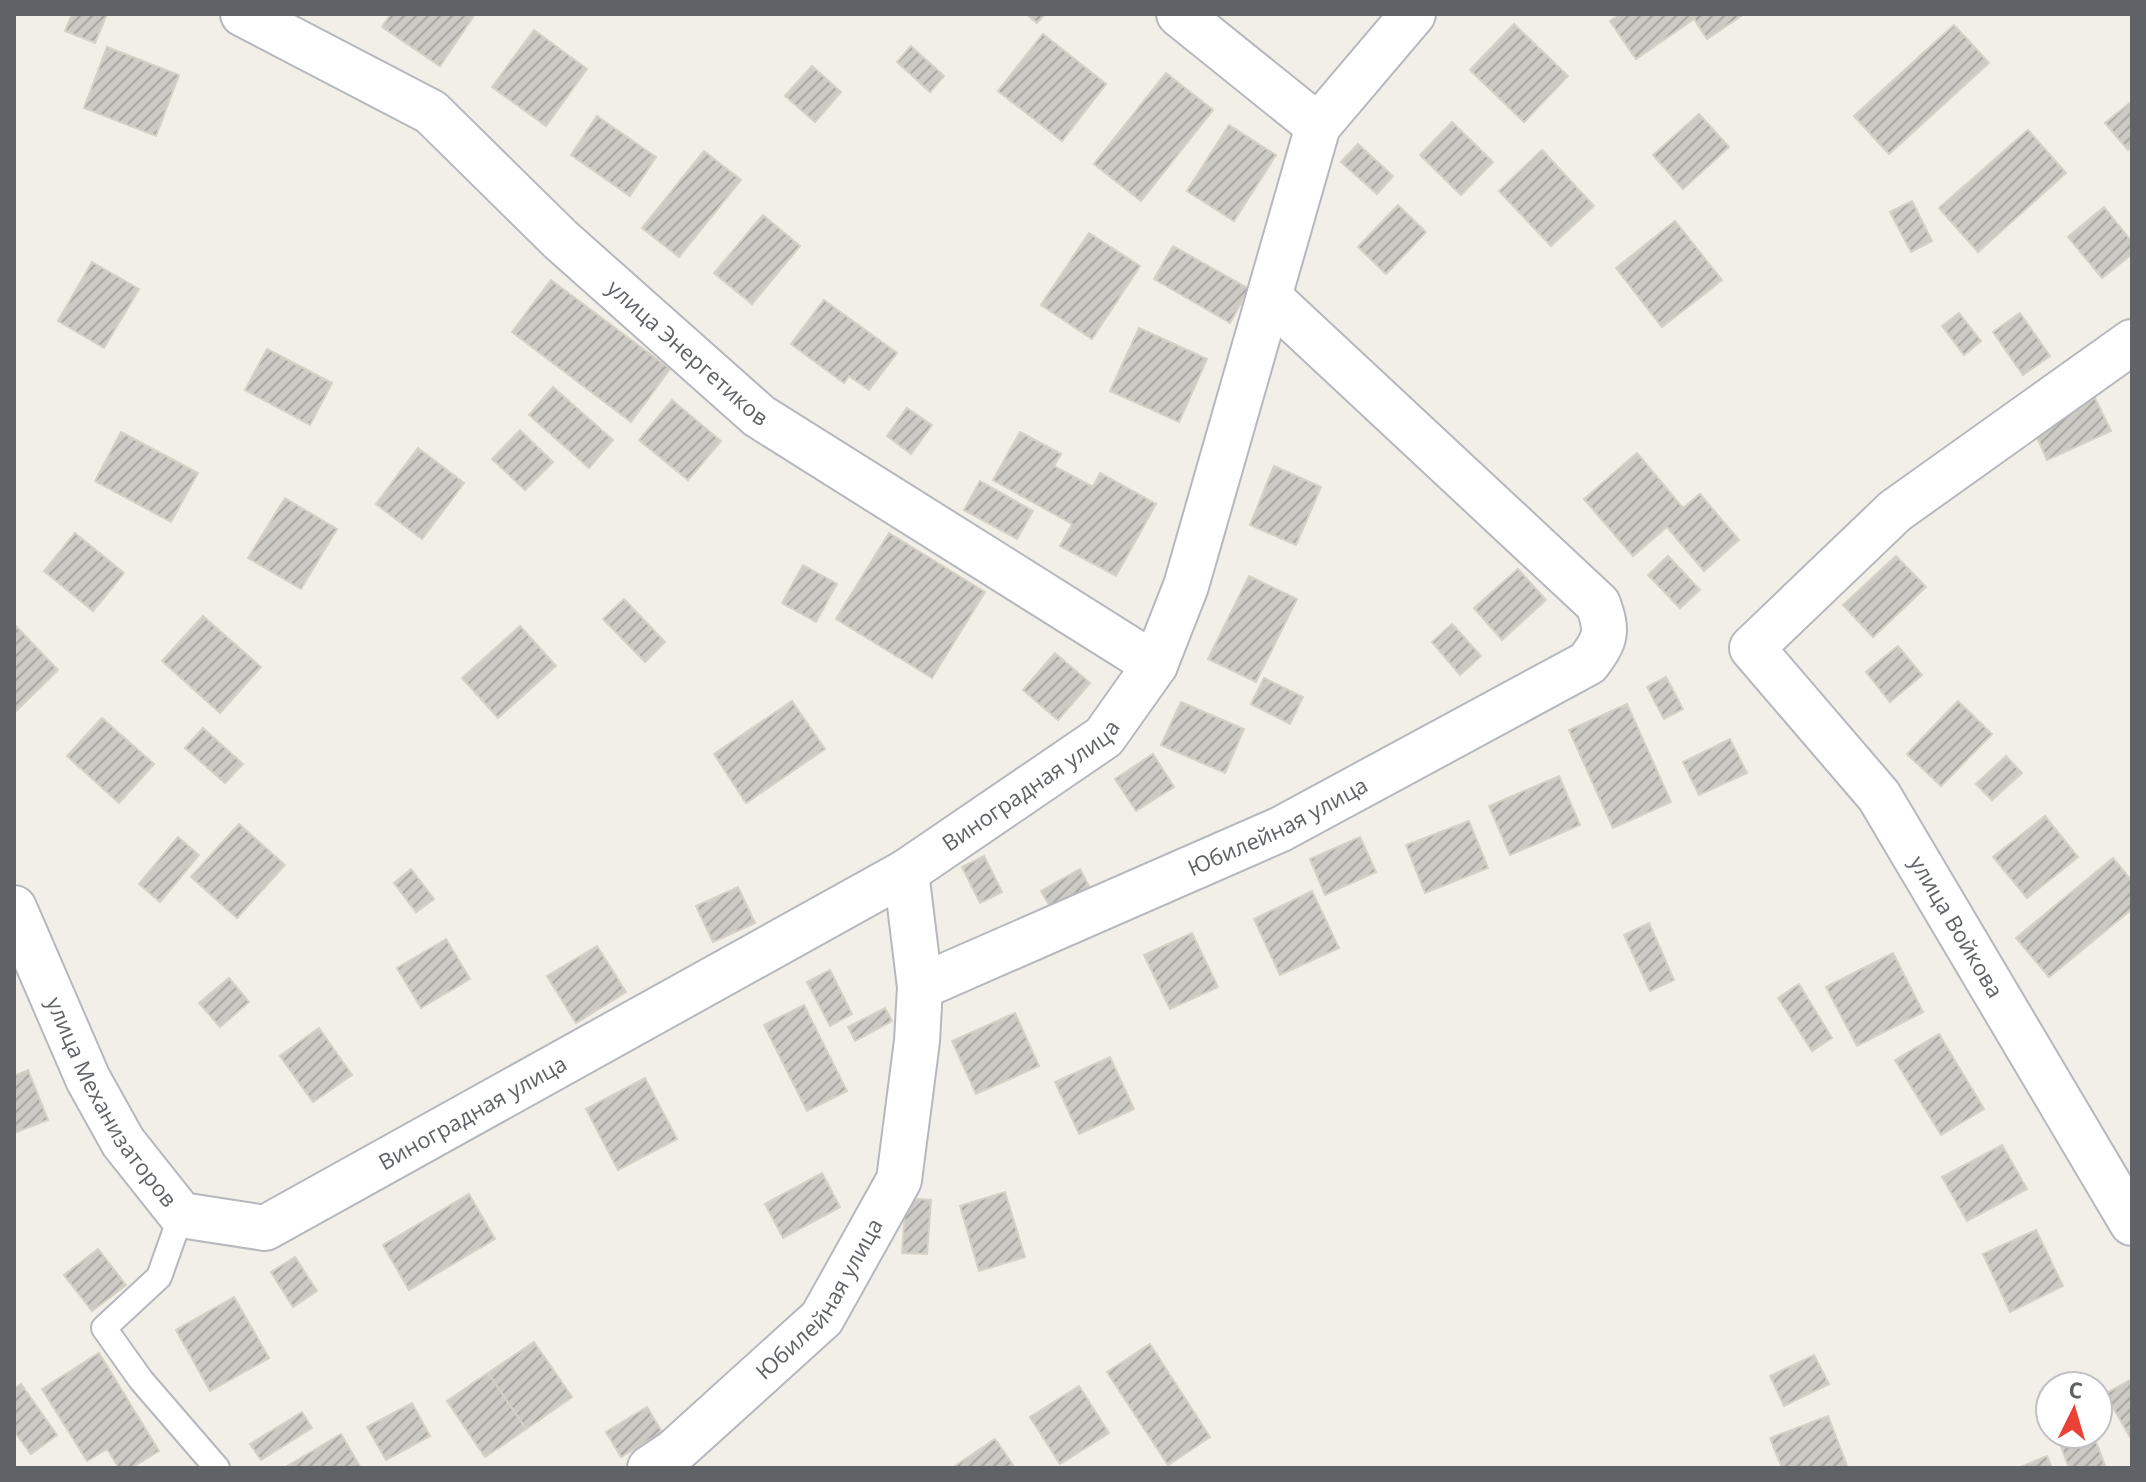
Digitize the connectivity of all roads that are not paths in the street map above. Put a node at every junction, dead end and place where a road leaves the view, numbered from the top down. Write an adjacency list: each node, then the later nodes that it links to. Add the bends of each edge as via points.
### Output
1 (243, 14): 7 (street, улица Энергетиков, via 431,112 561,240 759,416)
2 (1179, 14): 4 (street)
3 (1413, 14): 4 (street, Виноградная улица)
4 (1318, 126): 5 (street, Виноградная улица)
5 (1269, 297): 7 (street, Виноградная улица, via 1186,586); 10 (street, Юбилейная улица, via 1598,604 1606,627 1601,646 1588,663 1281,829)
6 (2132, 342): 12 (street, улица Войкова, via 1895,511 1752,648 1879,796)
7 (1155, 665): 8 (street, Виноградная улица, via 1104,737)
8 (906, 872): 10 (street, Юбилейная улица); 13 (street, Виноградная улица)
9 (14, 908): 11 (street, улица Механизаторов, via 88,1079 123,1142)
10 (920, 987): 15 (street, Юбилейная улица, via 899,1180 822,1318)
11 (181, 1215): 13 (street, улица Механизаторов); 14 (lane, via 159,1277 104,1328)
12 (2132, 1223)
13 (265, 1228)
14 (217, 1468)
15 (650, 1468)

